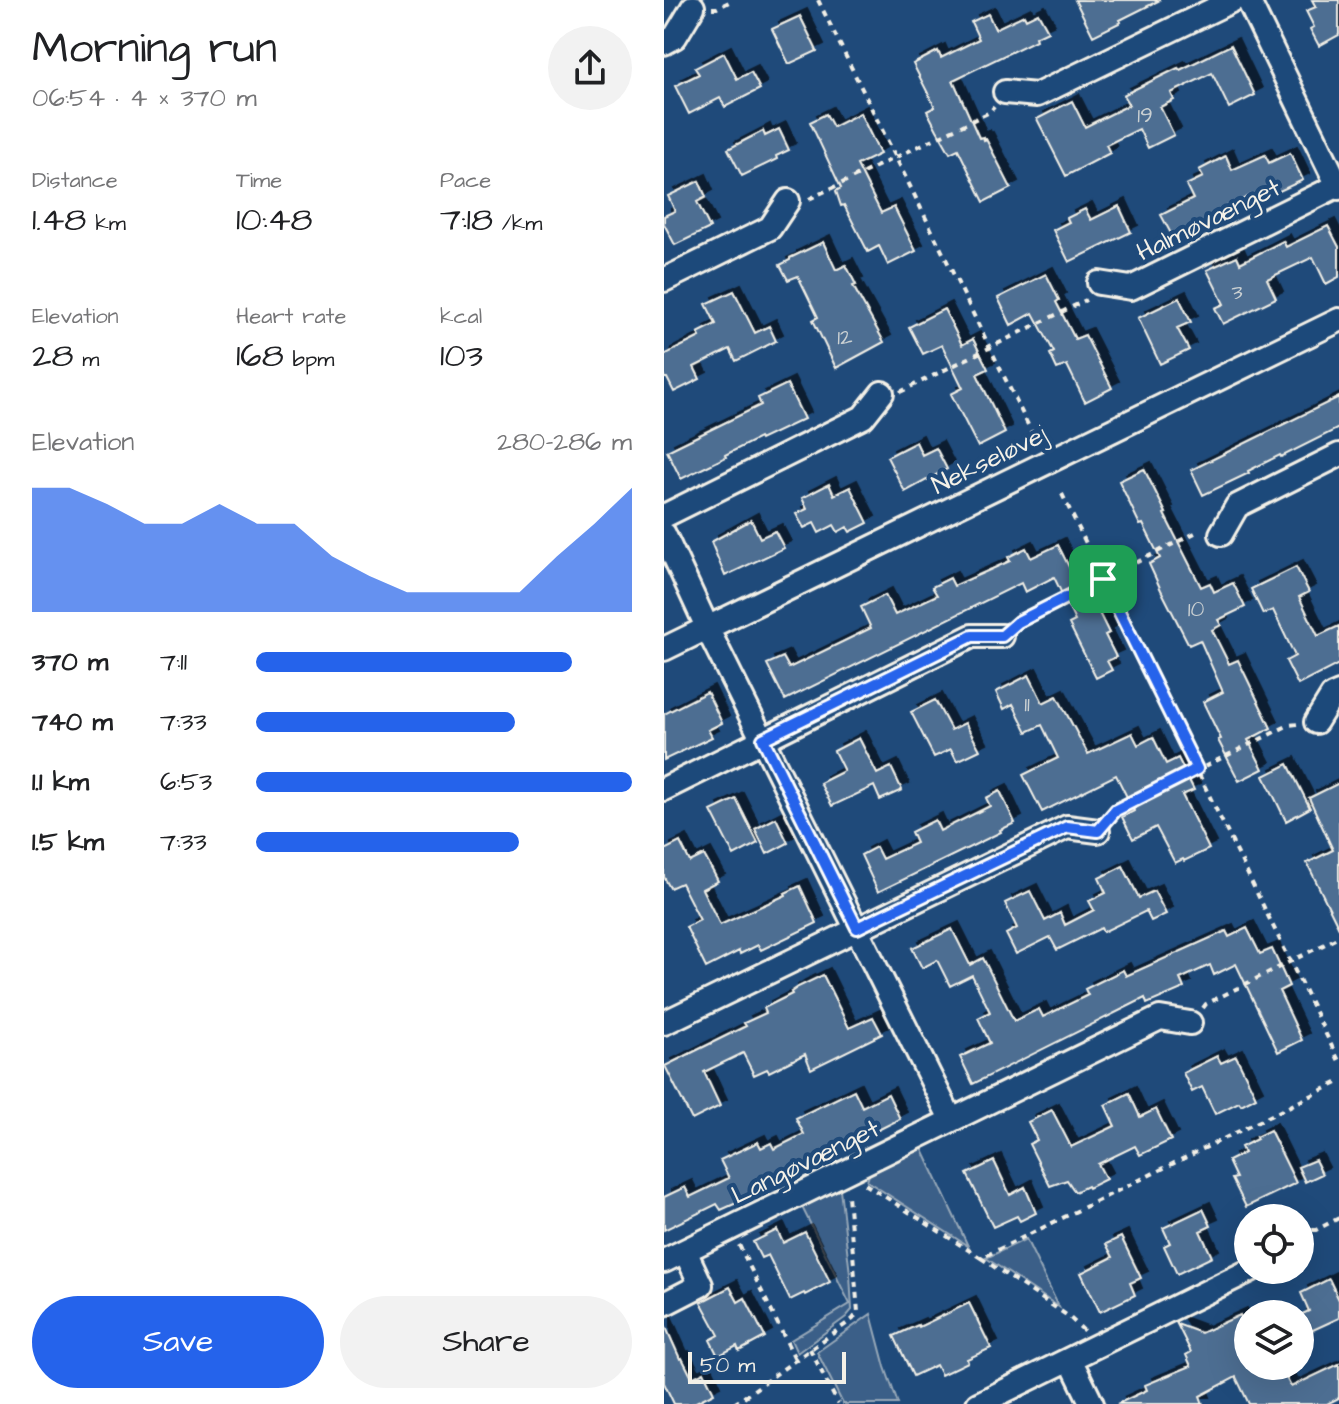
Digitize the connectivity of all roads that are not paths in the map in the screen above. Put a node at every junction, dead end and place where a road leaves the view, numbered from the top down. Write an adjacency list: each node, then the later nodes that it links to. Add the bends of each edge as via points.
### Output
1 (1233, 0): 5 (street, via 1037,95)
2 (1248, 0): 6 (street, Halmøvænget)
3 (693, 7): 4 (street, via 675,37)
4 (664, 43)
5 (1005, 92)
6 (1339, 186): 9 (street, Halmøvænget, via 1131,288)
7 (788, 201): 8 (street, via 770,228)
8 (664, 280)
9 (1099, 283)
10 (1339, 320): 16 (street, Nekseløvej)
11 (882, 393): 13 (street, via 863,417)
12 (1339, 455): 15 (street, via 1237,506)
13 (664, 516)
14 (664, 534): 16 (street)
15 (1221, 534)
16 (707, 628): 18 (street, Nekseløvej); 21 (street)
17 (1002, 636): 21 (street, via 972,636)
18 (664, 649)
19 (1339, 693): 20 (street)
20 (1316, 722)
21 (763, 739): 22 (street); 24 (street)
22 (664, 789)
23 (1098, 831): 24 (street, via 1067,827)
24 (857, 928): 25 (street); 27 (street)
25 (664, 1023)
26 (1190, 1023): 27 (street, Langøvænget, via 1160,1018)
27 (951, 1119): 28 (street, Langøvænget)
28 (685, 1251): 29 (street, Langøvænget); 31 (street, via 701,1285)
29 (664, 1261)
30 (1234, 1278): 32 (street)
31 (664, 1304)
32 (1070, 1359): 33 (street); 34 (street)
33 (978, 1404)
34 (1092, 1404)

